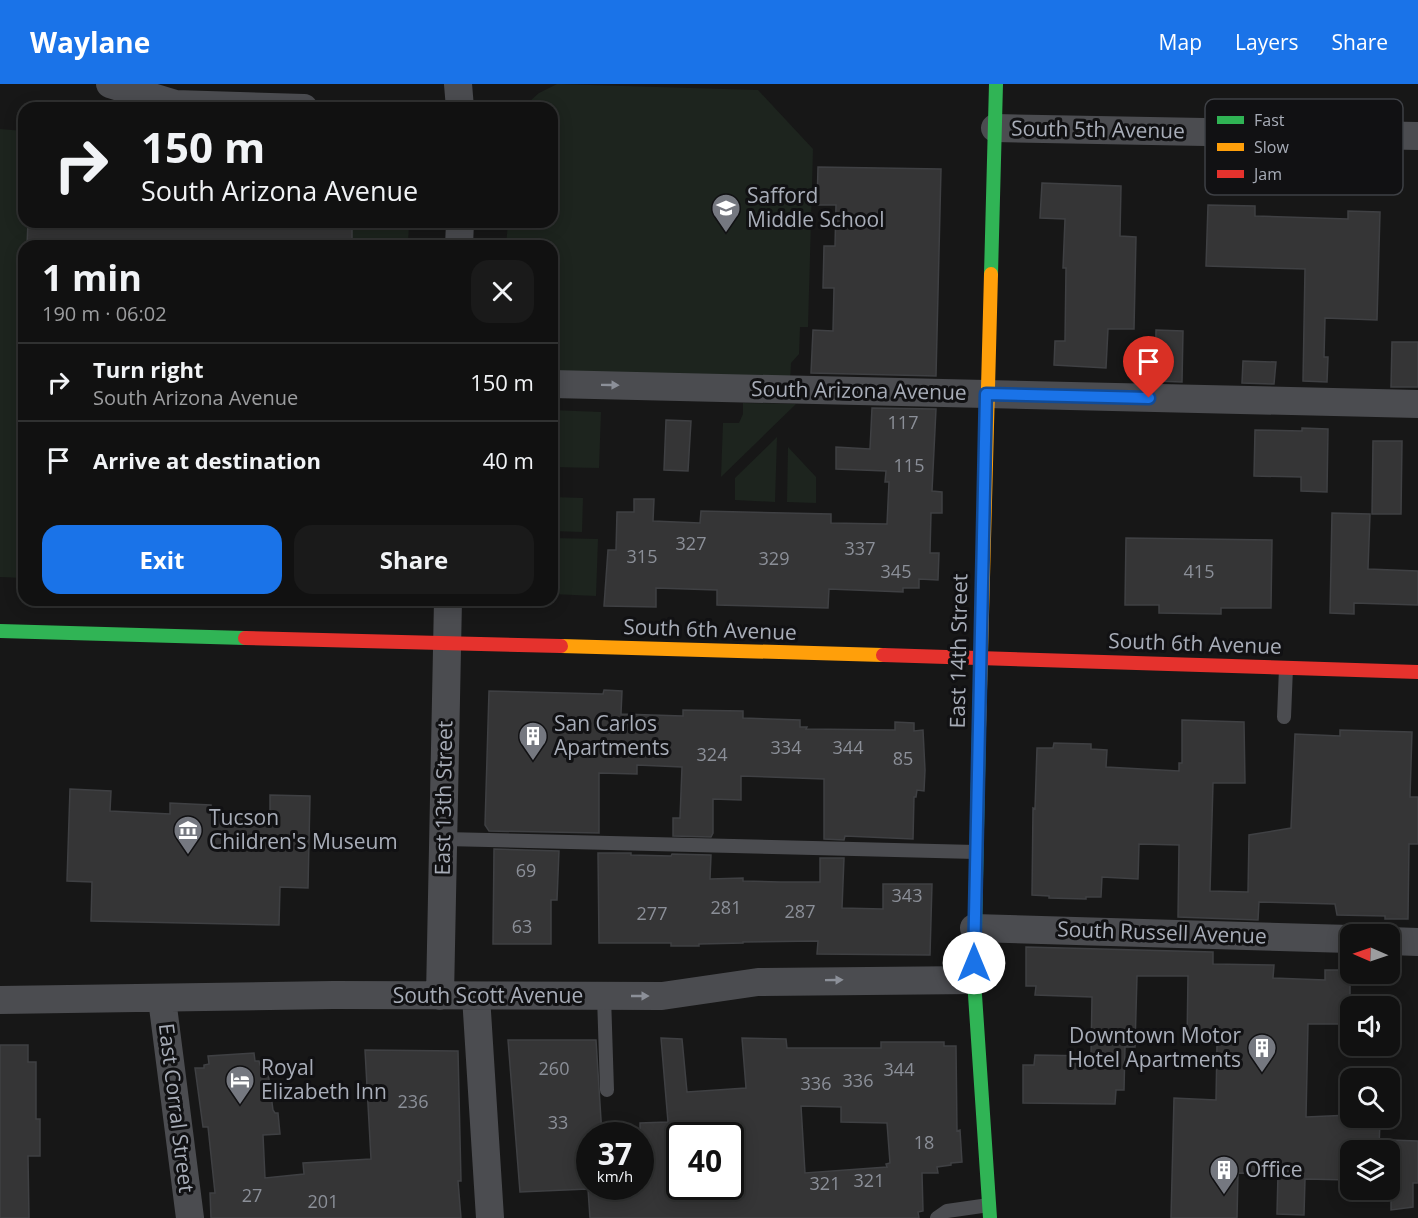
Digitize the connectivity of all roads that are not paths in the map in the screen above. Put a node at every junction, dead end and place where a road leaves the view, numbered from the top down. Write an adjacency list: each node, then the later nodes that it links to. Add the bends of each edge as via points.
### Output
1 (110, 84): 4 (street)
2 (458, 84): 5 (street)
3 (996, 84): 6 (main road, East 14th Street)
4 (168, 102)
5 (460, 102)
6 (995, 128): 7 (street, South 5th Avenue); 11 (main road, East 14th Street)
7 (1205, 132)
8 (1403, 136): 9 (street, South 5th Avenue)
9 (1418, 136)
10 (558, 384): 11 (street, South Arizona Avenue, one-way to 11)
11 (986, 394): 12 (street, South Arizona Avenue); 16 (main road, East 14th Street)
12 (1418, 404)
13 (448, 606): 15 (street, East 13th Street)
14 (0, 631): 15 (main road, South 6th Avenue)
15 (447, 644): 16 (main road, South 6th Avenue); 20 (street, East 13th Street)
16 (980, 658): 17 (main road, South 6th Avenue); 21 (main road, East 14th Street)
17 (1286, 668): 18 (main road, South 6th Avenue); 19 (lane)
18 (1418, 672)
19 (1284, 717)
20 (444, 839): 21 (lane); 27 (street, East 13th Street)
21 (976, 852): 22 (main road, East 14th Street)
22 (974, 928): 23 (street, South Russell Avenue); 26 (main road, East 14th Street)
23 (1340, 939)
24 (1400, 941): 25 (street)
25 (1418, 942)
26 (974, 980): 29 (street, South Scott Avenue, one-way to 26, via 672,995 758,982); 33 (main road, East 14th Street)
27 (440, 996): 28 (street, South Scott Avenue); 30 (street, South Scott Avenue)
28 (476, 996): 29 (street, South Scott Avenue); 35 (street)
29 (604, 996): 32 (lane)
30 (162, 999): 31 (street, South Scott Avenue); 34 (street, East Corral Street)
31 (0, 1000)
32 (607, 1090)
33 (989, 1212): 36 (lane, via 947,1210)
34 (190, 1218)
35 (490, 1218)
36 (937, 1218)

